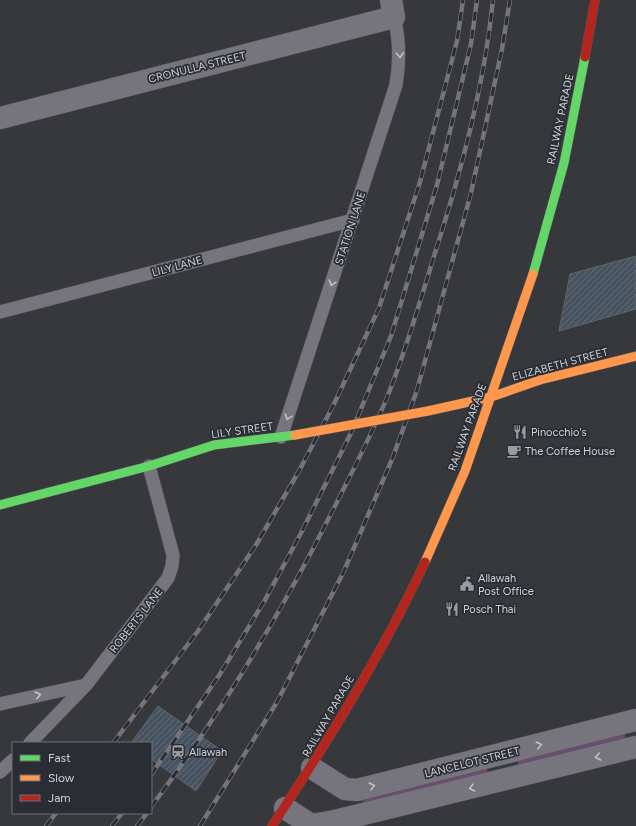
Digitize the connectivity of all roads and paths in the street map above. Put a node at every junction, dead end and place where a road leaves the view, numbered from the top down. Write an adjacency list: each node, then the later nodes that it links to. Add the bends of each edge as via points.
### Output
1 (595, 0): 7 (main road, RAILWAY PARADE, via 564,164 542,244)
2 (393, 8): 3 (street, CRONULLA STREET); 4 (lane, STATION LANE, one-way to 4, via 399,38 400,63 396,85)
3 (0, 118)
4 (353, 220): 5 (lane, LILY LANE); 8 (lane, STATION LANE, one-way to 8)
5 (0, 312)
6 (636, 356): 7 (main road, ELIZABETH STREET, via 540,380)
7 (491, 397): 8 (main road, LILY STREET, bridge); 17 (main road, RAILWAY PARADE, via 460,483 422,567 344,716)
8 (281, 437): 9 (main road, LILY STREET, via 214,445)
9 (149, 466): 10 (main road, LILY STREET); 11 (lane, ROBERTS LANE, via 171,543 172,566 161,588)
10 (0, 505)
11 (86, 685): 12 (lane, one-way to 11); 14 (lane, ROBERTS LANE)
12 (0, 704)
13 (636, 720): 19 (street, LANCELOT STREET, one-way to 13, via 372,786)
14 (31, 742)
15 (636, 747): 21 (street, one-way to 21)
16 (12, 761): 18 (lane)
17 (312, 768): 19 (street); 20 (main road, RAILWAY PARADE)
18 (0, 772)
19 (345, 789): 21 (street, via 344,807)
20 (285, 808): 21 (street, via 311,825); 22 (main road, RAILWAY PARADE)
21 (336, 824)
22 (272, 826)

